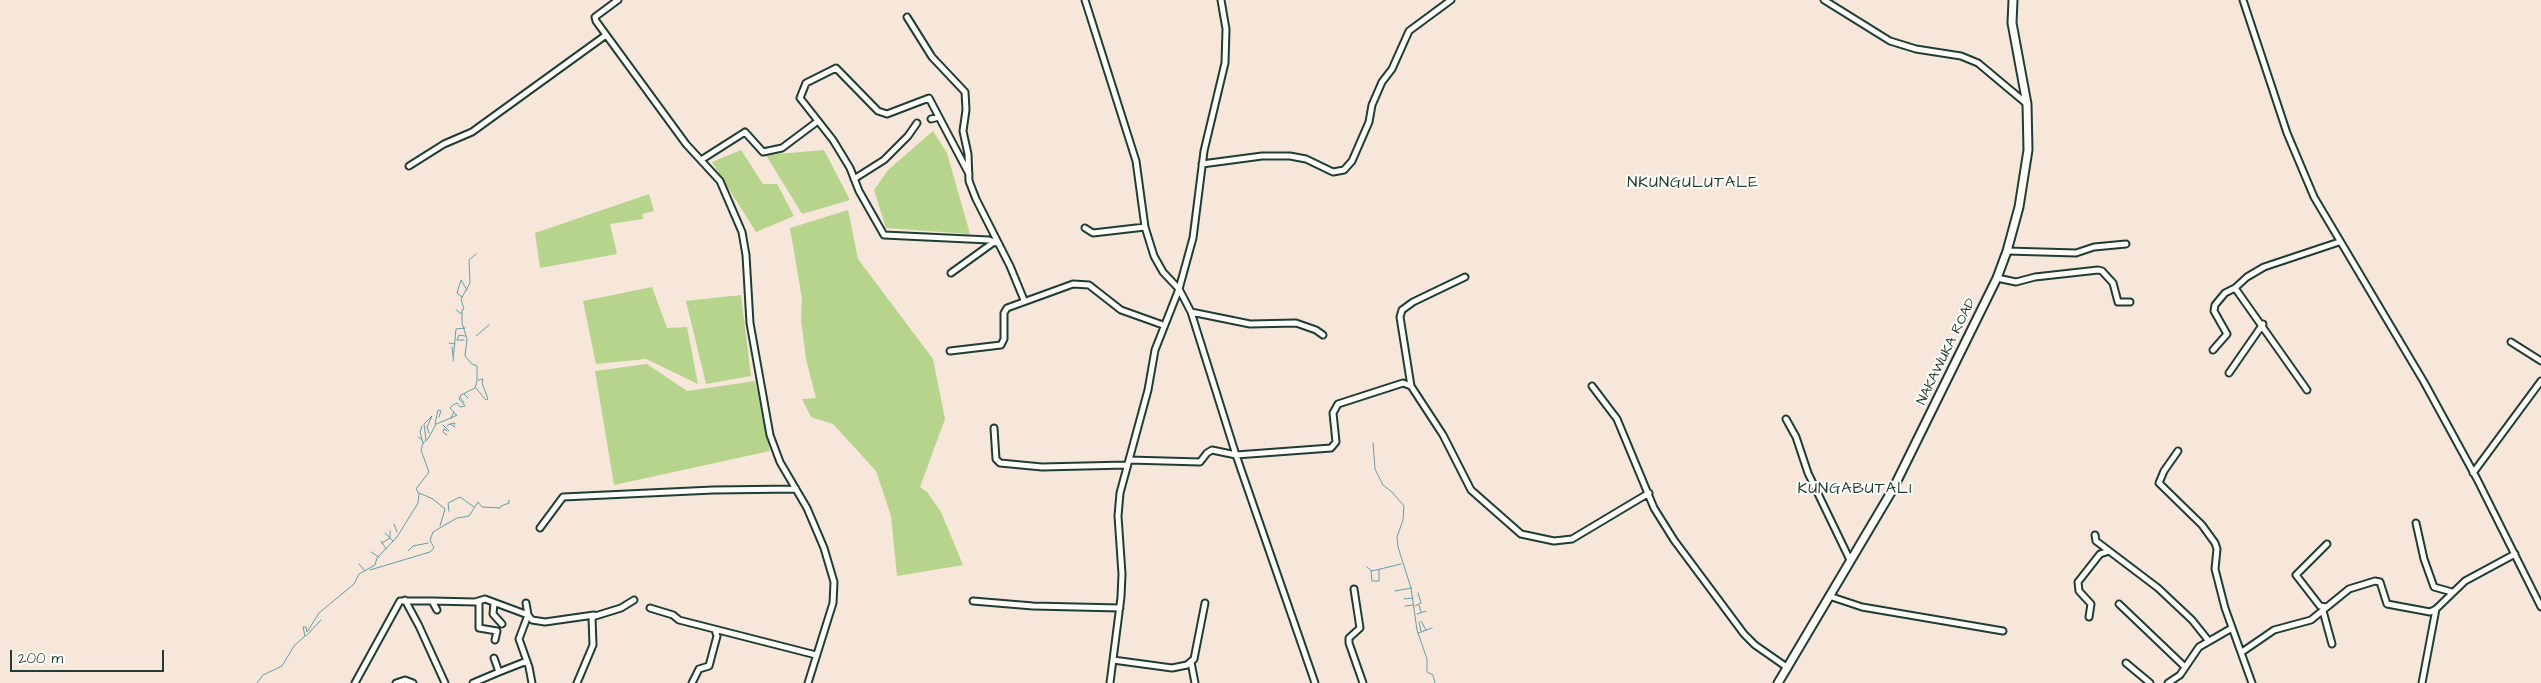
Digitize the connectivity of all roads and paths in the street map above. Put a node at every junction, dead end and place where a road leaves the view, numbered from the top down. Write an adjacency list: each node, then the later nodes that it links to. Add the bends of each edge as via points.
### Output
1 (618, 0): 9 (street, via 595,17)
2 (1085, 0): 20 (street, via 1136,160)
3 (1221, 0): 16 (street, via 1226,29 1225,63)
4 (1451, 0): 16 (street, via 1409,31 1392,70 1382,82 1352,161 1344,170 1333,172 1306,159 1290,156 1262,156)
5 (1824, 0): 10 (street, via 1890,40 1978,63)
6 (2013, 0): 10 (main road, NAKAWUKA ROAD, via 2012,23)
7 (2243, 0): 22 (street, via 2296,157)
8 (907, 17): 18 (street, via 932,57 965,92 963,130)
9 (606, 35): 15 (street); 17 (street, via 472,132 444,144)
10 (2026, 104): 25 (main road, NAKAWUKA ROAD, via 2028,150 2024,186)
11 (939, 117): 12 (street); 13 (street, via 929,98 887,114 878,111 836,68 806,83 800,98); 18 (street)
12 (931, 118)
13 (818, 121): 15 (street, via 782,148 763,152 745,132); 19 (street, via 833,140)
14 (917, 123): 19 (street, via 884,160)
15 (701, 160): 52 (street, via 723,186 742,232 750,323 767,420 780,462)
16 (1202, 164): 30 (street, via 1193,238)
17 (409, 166)
18 (969, 174): 23 (street, via 976,199)
19 (854, 179): 23 (street, via 884,235)
20 (1145, 227): 21 (street, via 1093,233); 30 (street, via 1159,264)
21 (1085, 228)
22 (2339, 242): 29 (street, via 2264,267); 51 (street, via 2398,336)
23 (996, 243): 26 (street); 31 (street)
24 (2126, 244): 25 (street, via 2094,247 2076,253)
25 (2007, 251): 28 (main road, NAKAWUKA ROAD)
26 (951, 273)
27 (1465, 277): 43 (street, via 1402,310 1400,317)
28 (1997, 278): 32 (street, via 2016,282 2098,270 2113,283 2118,302); 60 (main road, NAKAWUKA ROAD, via 1950,370 1923,432)
29 (2235, 288): 34 (street); 38 (street, via 2225,293 2215,305 2214,311 2227,334)
30 (1179, 289): 33 (street); 35 (street)
31 (1024, 300): 35 (street, via 1073,284 1089,285 1121,310); 39 (street, via 1005,310 1001,344)
32 (2130, 302)
33 (1191, 312): 36 (street, via 1250,324 1296,323); 49 (street)
34 (2262, 324): 41 (street); 45 (street)
35 (1163, 325): 50 (street)
36 (1323, 335)
37 (2511, 342): 40 (street)
38 (2213, 350)
39 (950, 351)
40 (2541, 361)
41 (2230, 373)
42 (2541, 381): 51 (street)
43 (1411, 386): 49 (street, via 1403,383 1338,404 1333,413 1336,442 1331,448); 53 (street, via 1443,435 1471,490 1521,534 1554,541 1572,539)
44 (1592, 386): 53 (street, via 1617,419)
45 (2307, 390)
46 (1786, 418): 60 (street, via 1796,436 1808,473)
47 (994, 428): 50 (street, via 996,459 1000,463 1042,467)
48 (2178, 452): 83 (street, via 2158,484 2202,525 2215,543 2215,569)
49 (1236, 455): 50 (street, via 1212,450 1200,462); 110 (street)
50 (1128, 462): 75 (street, via 1118,506 1122,574)
51 (2473, 473): 59 (street)
52 (796, 489): 55 (street, via 563,497); 90 (street, via 824,548 835,587 830,616)
53 (1649, 493): 97 (street, via 1660,519 1727,613 1755,645)
54 (2416, 523): 62 (street, via 2434,587)
55 (540, 528)
56 (2095, 535): 58 (street, via 2096,541)
57 (2327, 544): 76 (street, via 2296,575)
58 (2110, 552): 81 (street, via 2100,554 2078,582 2079,591 2091,604); 87 (street, via 2158,588)
59 (2515, 554): 62 (street, via 2465,581); 73 (street)
60 (1850, 560): 63 (main road, NAKAWUKA ROAD)
61 (1354, 589): 111 (street, via 1360,628 1349,638 1349,643)
62 (2452, 592): 77 (street)
63 (1829, 596): 85 (street, via 1888,612); 97 (main road, NAKAWUKA ROAD)
64 (404, 600): 66 (street); 99 (street, via 400,601); 102 (street, via 420,626)
65 (634, 600): 79 (street, via 621,608)
66 (432, 601): 68 (street); 78 (street)
67 (973, 601): 75 (street)
68 (478, 602): 69 (street, via 485,599); 86 (street, via 479,628 497,631)
69 (494, 603): 80 (street); 82 (street, via 493,614)
70 (526, 603): 80 (street)
71 (1205, 603): 94 (street)
72 (2119, 604): 96 (street)
73 (2541, 607)
74 (650, 608): 84 (street)
75 (1120, 608): 92 (street)
76 (2325, 609): 77 (street, via 2349,590 2375,581 2380,582 2387,604 2430,612); 88 (street); 89 (street, via 2306,622 2274,630)
77 (2436, 609): 116 (street)
78 (437, 610)
79 (594, 615): 80 (street, via 544,622); 105 (street, via 591,620 593,645)
80 (528, 616): 93 (street, via 519,639)
81 (2089, 616)
82 (502, 624)
83 (2232, 628): 87 (street); 89 (street)
84 (715, 630): 90 (street); 106 (street, via 717,636 709,666 698,669)
85 (2004, 631)
86 (495, 640)
87 (2208, 640): 96 (street)
88 (2332, 644)
89 (2242, 652): 115 (street)
90 (816, 655): 107 (street)
91 (494, 658): 98 (street)
92 (1113, 660): 94 (street, via 1172,668); 108 (street)
93 (527, 661): 98 (street); 104 (street)
94 (1191, 662): 109 (street)
95 (2126, 663): 113 (street)
96 (2185, 667): 114 (street)
97 (1788, 668): 112 (main road, NAKAWUKA ROAD)
98 (499, 672): 103 (street)
99 (355, 683)
100 (396, 683): 101 (street, via 404,680)
101 (413, 683)
102 (444, 683)
103 (473, 683)
104 (532, 683)
105 (577, 683)
106 (692, 683)
107 (808, 683)
108 (1110, 683)
109 (1195, 683)
110 (1315, 683)
111 (1363, 683)
112 (1778, 683)
113 (2150, 683)
114 (2168, 683)
115 (2252, 683)
116 (2422, 683)

